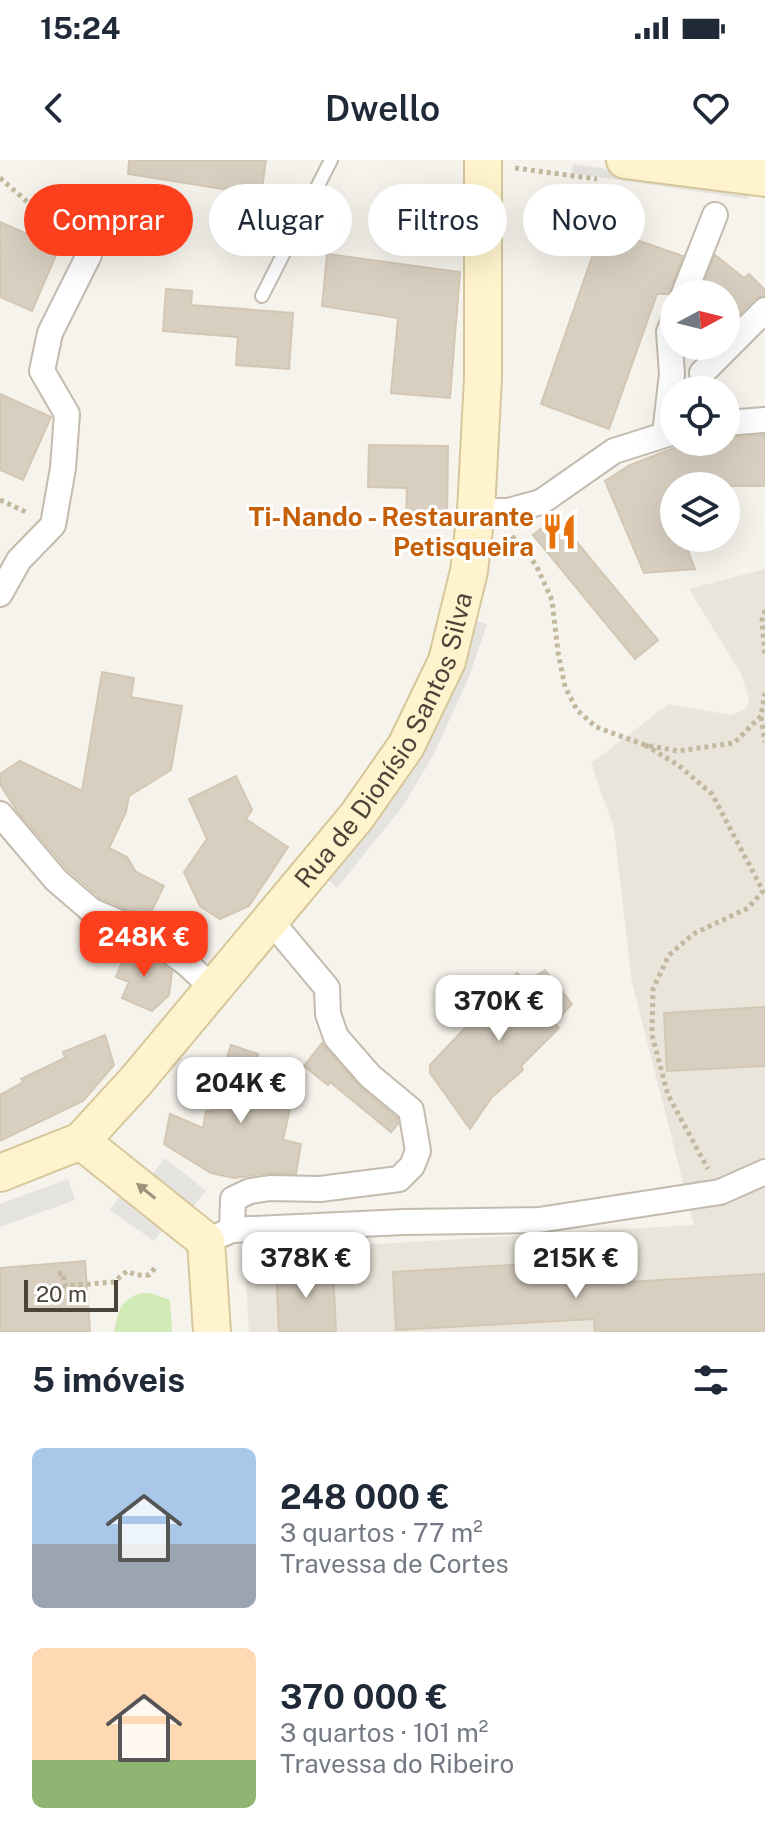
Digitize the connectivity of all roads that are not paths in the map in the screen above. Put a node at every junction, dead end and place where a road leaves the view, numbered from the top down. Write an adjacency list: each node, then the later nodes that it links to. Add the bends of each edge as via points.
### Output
1 (331, 160): 8 (lane)
2 (483, 160): 17 (main road, Rua de Dionísio Santos Silva, via 483,378)
3 (625, 160): 4 (main road)
4 (765, 178)
5 (715, 215): 7 (street)
6 (88, 256): 18 (street, via 50,333 42,371 67,414 53,525 19,560)
7 (689, 280)
8 (262, 296)
9 (765, 310): 13 (street)
10 (671, 360): 11 (street)
11 (672, 374): 12 (street)
12 (681, 376)
13 (708, 376)
14 (765, 420): 15 (street)
15 (740, 422)
16 (660, 436): 17 (street, via 614,451 541,502)
17 (492, 511): 20 (main road, Rua de Dionísio Santos Silva, via 469,571 447,661 406,746)
18 (0, 594)
19 (0, 814): 21 (street, via 56,880 92,911 142,932)
20 (271, 921): 21 (main road, Rua de Dionísio Santos Silva); 25 (street, via 327,988 336,1037 370,1076 411,1110 418,1151 399,1179 250,1191 233,1199)
21 (214, 989): 22 (main road, Rua de Dionísio Santos Silva)
22 (81, 1141): 24 (main road); 25 (main road, one-way to 22)
23 (765, 1172): 25 (street, via 720,1192 539,1220)
24 (0, 1173)
25 (219, 1235): 26 (main road)
26 (212, 1332)

